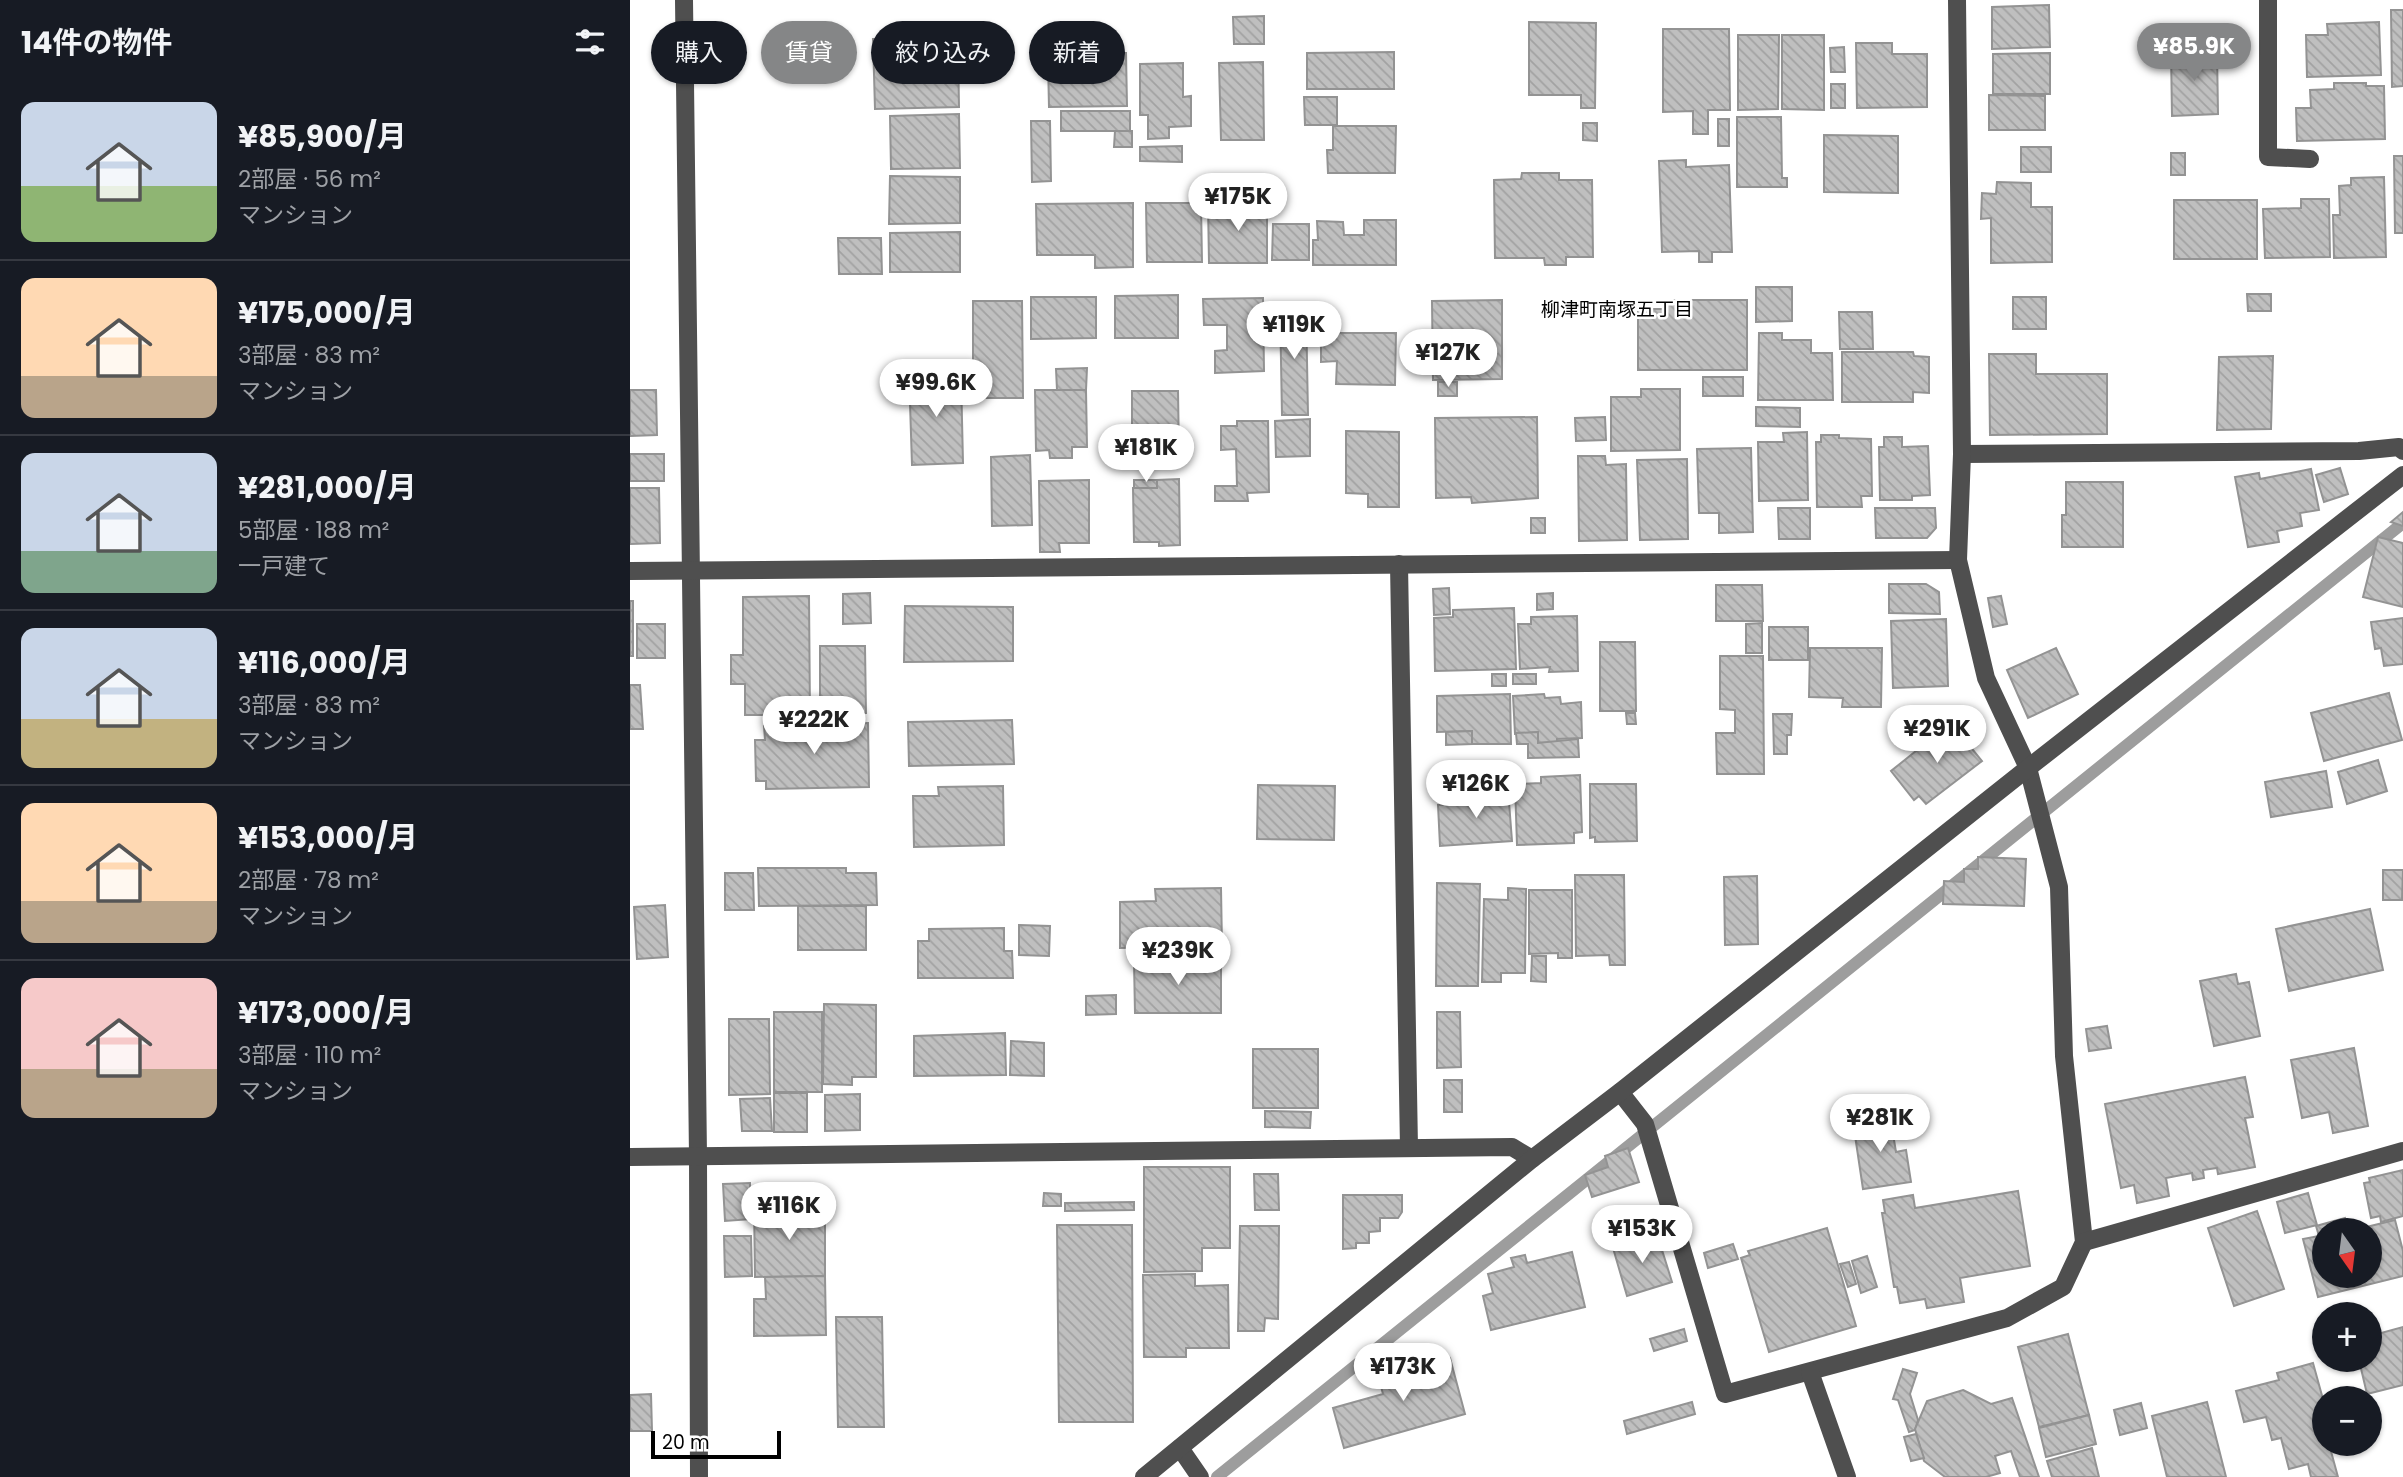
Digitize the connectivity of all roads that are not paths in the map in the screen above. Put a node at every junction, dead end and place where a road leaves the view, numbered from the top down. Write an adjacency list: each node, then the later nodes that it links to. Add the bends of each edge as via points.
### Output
1 (684, 0): 10 (street)
2 (1957, 0): 6 (street)
3 (2268, 0): 4 (street, via 2268,157)
4 (2310, 159)
5 (2403, 451): 6 (street, via 2399,447)
6 (1962, 454): 8 (street)
7 (2403, 475): 12 (street)
8 (1958, 560): 9 (street); 12 (street, via 1986,678)
9 (1399, 564): 10 (street); 14 (street)
10 (690, 570): 11 (street); 16 (street)
11 (630, 571)
12 (2028, 768): 13 (street); 19 (street, via 2059,887 2064,1056)
13 (1620, 1092): 18 (street); 20 (street, via 1645,1124 1725,1394)
14 (1409, 1148): 16 (street); 18 (street, via 1512,1147)
15 (2403, 1151): 19 (street)
16 (698, 1156): 17 (street); 22 (street)
17 (630, 1157)
18 (1532, 1159): 21 (street)
19 (2084, 1242): 20 (street, via 2063,1287 2007,1318)
20 (1810, 1372): 25 (street)
21 (1180, 1448): 23 (street); 24 (street)
22 (699, 1477)
23 (1144, 1477)
24 (1200, 1477)
25 (1847, 1477)

